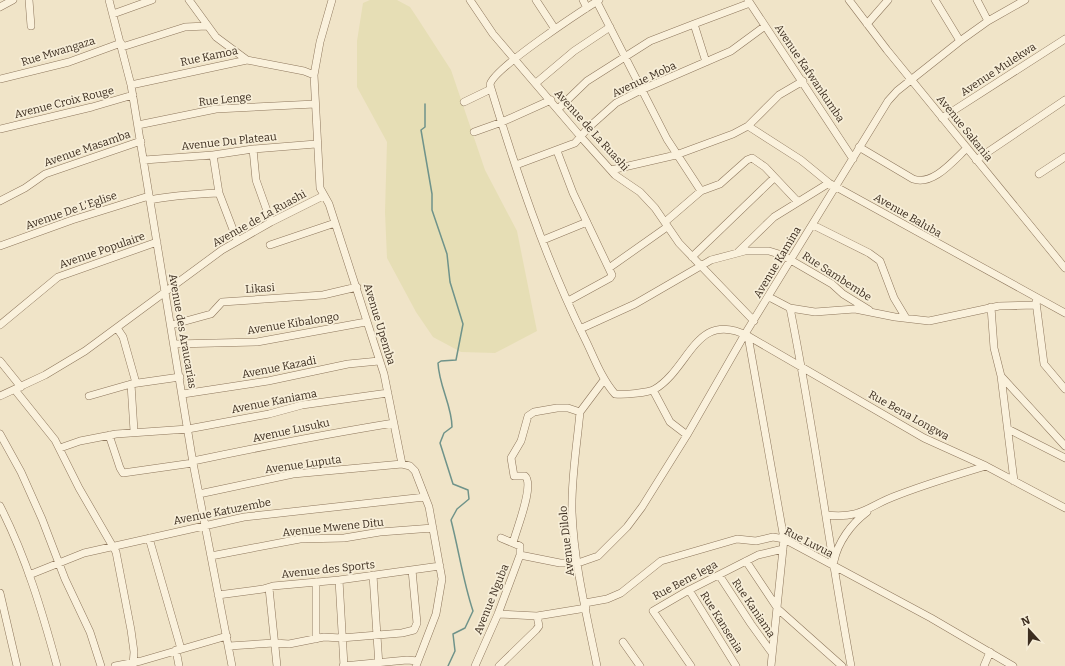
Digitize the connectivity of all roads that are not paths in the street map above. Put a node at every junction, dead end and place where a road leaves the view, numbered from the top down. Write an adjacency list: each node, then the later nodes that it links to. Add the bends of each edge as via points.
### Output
1 (13, 0): 17 (street)
2 (29, 0): 23 (street)
3 (109, 0): 19 (street, Avenue des Araucarias)
4 (152, 0): 19 (street)
5 (190, 0): 24 (street)
6 (332, 0): 35 (street, Avenue de La Ruashi)
7 (470, 0): 33 (street, Avenue de La Ruashi)
8 (536, 0): 27 (street)
9 (583, 0): 18 (street)
10 (849, 0): 22 (street, Avenue Sakania)
11 (888, 0): 22 (street)
12 (935, 0): 29 (street)
13 (977, 0): 20 (street)
14 (1025, 0): 20 (street, Avenue Kamina)
15 (598, 1): 18 (street); 26 (street)
16 (749, 1): 21 (street); 25 (street, Avenue Kafwankumba)
17 (0, 7)
18 (587, 8): 27 (street)
19 (113, 14): 30 (street, Avenue des Araucarias)
20 (988, 21): 29 (street, Avenue Kamina)
21 (694, 24): 31 (street, via 650,41); 34 (street)
22 (867, 24): 37 (street, Avenue Sakania)
23 (30, 26)
24 (207, 26): 30 (street, Rue Mwangaza, via 185,28); 32 (street, via 220,41)
25 (765, 26): 34 (street, Avenue Moba, via 731,51); 38 (street, Avenue Kafwankumba)
26 (610, 27): 31 (street); 39 (street, via 574,51)
27 (554, 29): 33 (street)
28 (1065, 38): 49 (street, Avenue Mulekwa)
29 (960, 40): 37 (street, Avenue Kamina)
30 (121, 45): 36 (street, Rue Mwangaza, via 69,62); 40 (street, Avenue des Araucarias)
31 (625, 57): 42 (street); 48 (street, via 587,81)
32 (247, 60): 35 (street, Rue Kamoa, via 304,70); 40 (street, Rue Kamoa)
33 (514, 60): 39 (street, Avenue de La Ruashi); 41 (street, via 491,80)
34 (706, 62): 42 (street, Avenue Moba)
35 (314, 75): 47 (street, Avenue de La Ruashi)
36 (0, 79)
37 (911, 79): 49 (street, Avenue Sakania); 58 (street, Avenue Kamina, via 888,101)
38 (803, 81): 52 (street, via 773,100); 65 (street, Avenue Kafwankumba)
39 (536, 83): 44 (street, Avenue de La Ruashi)
40 (132, 85): 43 (street, Avenue des Araucarias)
41 (491, 89): 46 (street); 50 (street)
42 (641, 90): 55 (street, Avenue Moba, via 616,103); 63 (street)
43 (133, 96): 51 (street, Avenue des Araucarias); 53 (street, Avenue Croix Rouge)
44 (551, 100): 48 (street, Avenue de La Ruashi); 50 (street)
45 (1065, 100): 67 (street)
46 (464, 102)
47 (314, 104): 51 (street, Rue Lenge, via 216,109); 57 (street, Avenue de La Ruashi)
48 (558, 109): 55 (street, Avenue de La Ruashi)
49 (942, 118): 59 (street, Avenue Sakania)
50 (502, 122): 54 (street); 68 (street)
51 (138, 125): 56 (street, Avenue des Araucarias)
52 (748, 126): 63 (street, via 719,140); 72 (street, Avenue Baluba, via 801,160)
53 (0, 129)
54 (474, 132)
55 (581, 137): 61 (street, Avenue Moba, via 575,143); 69 (street, Avenue de La Ruashi)
56 (141, 142): 66 (street, Avenue des Araucarias); 78 (street, Avenue Masamba, via 45,174)
57 (316, 144): 60 (street, Avenue Du Plateau); 76 (street, Avenue de La Ruashi)
58 (859, 148): 59 (street, via 919,180 926,180 936,174); 65 (street, Avenue Kamina)
59 (967, 148): 67 (street, Avenue Sakania)
60 (253, 149): 62 (street, Avenue Du Plateau); 80 (street, via 256,180)
61 (557, 151): 68 (street, Avenue Moba); 81 (street)
62 (213, 155): 66 (street, Avenue Du Plateau); 75 (street)
63 (676, 155): 69 (street); 74 (street)
64 (1065, 157): 70 (street)
65 (853, 159): 73 (street, Avenue Kamina)
66 (144, 160): 77 (street, Avenue des Araucarias)
67 (976, 160): 95 (street, Avenue Sakania)
68 (516, 165): 86 (street)
69 (611, 170): 83 (street, Avenue de La Ruashi, via 644,196)
70 (1039, 174)
71 (774, 178): 74 (street, via 752,158 720,184); 79 (street); 91 (street)
72 (829, 183): 73 (street, Avenue Baluba); 79 (street)
73 (836, 186): 84 (street, Avenue Kamina); 99 (street, Avenue Baluba)
74 (701, 190): 83 (street)
75 (219, 193): 77 (street, Avenue De L'Eglise); 85 (street)
76 (323, 196): 80 (street, Avenue de La Ruashi); 82 (street, Avenue Upemba, via 329,204)
77 (149, 198): 87 (street, Avenue des Araucarias); 89 (street, Avenue De L'Eglise, via 72,220)
78 (0, 201)
79 (798, 202): 90 (street, via 774,217)
80 (271, 222): 85 (street, Avenue de La Ruashi)
81 (587, 222): 86 (street); 94 (street)
82 (335, 223): 88 (street); 96 (street, Avenue Upemba)
83 (666, 224): 91 (street, Avenue de La Ruashi); 94 (street)
84 (813, 225): 92 (street, Avenue Kamina); 106 (street, via 880,261 894,298)
85 (237, 240): 97 (street, Avenue de La Ruashi)
86 (543, 240): 100 (street)
87 (157, 242): 97 (street, Avenue des Araucarias); 109 (street, Avenue Populaire, via 58,277)
88 (270, 245)
89 (0, 246)
90 (738, 252): 92 (street, Rue Sambembe, via 769,251); 93 (street)
91 (692, 257): 93 (street, Avenue de La Ruashi)
92 (792, 260): 98 (street, Avenue Kamina); 104 (street, Rue Sambembe)
93 (702, 266): 107 (street, Avenue de La Ruashi); 112 (street, via 631,307)
94 (609, 268): 100 (street, via 611,277)
95 (1065, 268)
96 (357, 287): 108 (street, Avenue Upemba); 110 (street, Likasi, via 323,295 222,302 211,314)
97 (165, 292): 110 (street, Avenue des Araucarias); 111 (street, Avenue de La Ruashi)
98 (769, 297): 103 (street); 107 (street, Avenue Kamina)
99 (1035, 297): 101 (street); 105 (street, Avenue Baluba)
100 (568, 301): 112 (street)
101 (1036, 305): 102 (street); 123 (street, via 1044,364)
102 (991, 307): 106 (street, via 938,320); 119 (street, via 994,348)
103 (790, 308): 104 (street, via 815,312); 117 (street)
104 (869, 310): 106 (street)
105 (1065, 313)
106 (906, 318)
107 (754, 321): 113 (street, Avenue Kamina)
108 (366, 322): 114 (street, Avenue Kibalongo, via 263,341); 116 (street, Avenue Upemba)
109 (0, 325)
110 (171, 325): 114 (street, Avenue des Araucarias)
111 (117, 328): 121 (street, via 123,336); 122 (street, Avenue de La Ruashi, via 57,368)
112 (580, 329): 120 (street)
113 (747, 335): 117 (street, Rue Bena Longwa); 124 (street, Rue Bena Longwa, via 722,328 708,333 697,342 665,382); 136 (street, Avenue Kamina); 154 (street)
114 (175, 344): 118 (street, Avenue des Araucarias)
115 (0, 361): 122 (street)
116 (379, 361): 125 (street, Avenue Upemba); 126 (street, Avenue Kazadi, via 348,364 268,381)
117 (802, 368): 142 (street, Rue Bena Longwa, via 924,438); 149 (street)
118 (180, 377): 121 (street); 126 (street, Avenue des Araucarias)
119 (1003, 378): 132 (street); 137 (street)
120 (604, 380): 124 (street, via 615,394); 129 (street)
121 (134, 384): 128 (street); 133 (street)
122 (18, 388): 127 (street, Avenue de La Ruashi); 138 (street)
123 (1065, 389)
124 (653, 390): 136 (street, via 670,422)
125 (388, 393): 130 (street, Avenue Upemba); 131 (street, Avenue Kaniama, via 306,404 269,414)
126 (183, 394): 131 (street, Avenue des Araucarias)
127 (0, 396)
128 (89, 396)
129 (580, 412): 155 (street, via 558,408 534,412 526,418 522,441 511,458 514,476 525,476 529,484); 162 (street, Avenue Dilolo, via 572,510)
130 (394, 423): 140 (street, Avenue Lusuku, via 313,436 294,442 281,442); 141 (street, Avenue Upemba)
131 (188, 429): 133 (street, Avenue Kaniama); 140 (street, Avenue des Araucarias)
132 (1008, 429): 139 (street); 143 (street)
133 (134, 431): 135 (street, Avenue Kaniama)
134 (0, 434): 161 (street, via 28,487)
135 (109, 435): 138 (street, Avenue Kaniama); 140 (street, Avenue Lusuku, via 123,473)
136 (687, 435): 162 (street, Avenue Kamina, via 627,527 598,556)
137 (1065, 446)
138 (60, 448): 156 (street, via 79,488)
139 (1065, 458)
140 (193, 462): 144 (street, Avenue des Araucarias)
141 (402, 464): 144 (street, Avenue Luputa, via 293,474); 145 (street, Avenue Luputa, via 410,466 415,471)
142 (986, 466): 143 (street, Rue Bena Longwa); 147 (street, via 899,494)
143 (1014, 481): 148 (street, Rue Bena Longwa)
144 (199, 494): 150 (street, Avenue des Araucarias)
145 (425, 498): 150 (street, Avenue Katuzembe, via 279,512); 151 (street, via 430,507)
146 (0, 506): 166 (street)
147 (872, 508): 149 (street, via 850,515); 164 (street, via 848,532)
148 (1065, 508)
149 (826, 514): 164 (street)
150 (206, 524): 152 (street, Avenue Katuzembe); 159 (street, Avenue des Araucarias)
151 (433, 528): 159 (street, Avenue Mwene Ditu, via 344,538 300,539); 163 (street)
152 (149, 538): 156 (street, Avenue Katuzembe); 186 (street)
153 (501, 538): 155 (street)
154 (784, 539): 157 (street); 164 (street, Rue Luvua); 175 (street, Rue Luvua, via 738,539 661,561 621,593)
155 (513, 543): 158 (street, Avenue Nguba, via 520,546)
156 (113, 547): 161 (street, Avenue Katuzembe, via 84,553); 190 (street, via 120,566 131,630 134,652)
157 (783, 549): 160 (street, Rue Bene lega, via 764,552); 176 (street)
158 (520, 555): 162 (street, via 560,563); 177 (street, Avenue Nguba)
159 (211, 556): 174 (street, Avenue des Araucarias)
160 (746, 561): 167 (street, Rue Bene lega); 176 (street)
161 (59, 563): 166 (street, Avenue Katuzembe); 195 (street, via 90,632)
162 (578, 563): 175 (street, Avenue Dilolo)
163 (440, 566): 165 (street, Avenue des Sports); 189 (street, via 440,599)
164 (833, 566): 187 (street, Rue Luvua); 208 (street)
165 (412, 570): 168 (street, Avenue des Sports); 179 (street, via 416,629)
166 (30, 575): 194 (street)
167 (719, 575): 172 (street, Rue Bene lega); 188 (street, Rue Kaniama)
168 (373, 576): 169 (street, Avenue des Sports); 179 (street)
169 (339, 580): 170 (street, Avenue des Sports); 181 (street)
170 (316, 582): 171 (street, Avenue des Sports); 182 (street)
171 (269, 588): 174 (street, Avenue des Sports); 184 (street)
172 (688, 590): 205 (street, Rue Bene lega, via 653,611); 206 (street, Rue Kansenia)
173 (0, 593): 193 (street)
174 (218, 595): 180 (street, Avenue des Araucarias)
175 (585, 606): 178 (street, Rue Luvua); 203 (street, Avenue Dilolo)
176 (778, 609): 188 (street); 207 (street)
177 (498, 614): 178 (street, Rue Luvua); 201 (street, Avenue Nguba)
178 (537, 616): 202 (street, via 536,630)
179 (377, 635): 181 (street); 191 (street)
180 (227, 636): 185 (street, Avenue des Araucarias); 186 (street)
181 (341, 638): 182 (street); 200 (street)
182 (316, 639): 184 (street, via 289,644)
183 (623, 642): 204 (street)
184 (276, 643): 185 (street); 199 (street)
185 (229, 646): 198 (street, Avenue des Araucarias)
186 (178, 649): 190 (street); 197 (street)
187 (990, 652): 209 (street); 210 (street, Rue Luvua)
188 (772, 653): 192 (street)
189 (417, 663): 191 (street, via 407,660)
190 (132, 664): 196 (street)
191 (379, 665): 200 (street)
192 (773, 665)
193 (17, 666)
194 (57, 666)
195 (101, 666)
196 (115, 666)
197 (179, 666)
198 (232, 666)
199 (277, 666)
200 (344, 666)
201 (475, 666)
202 (499, 666)
203 (597, 666)
204 (640, 666)
205 (691, 666)
206 (736, 666)
207 (842, 666)
208 (851, 666)
209 (984, 666)
210 (1013, 666)

